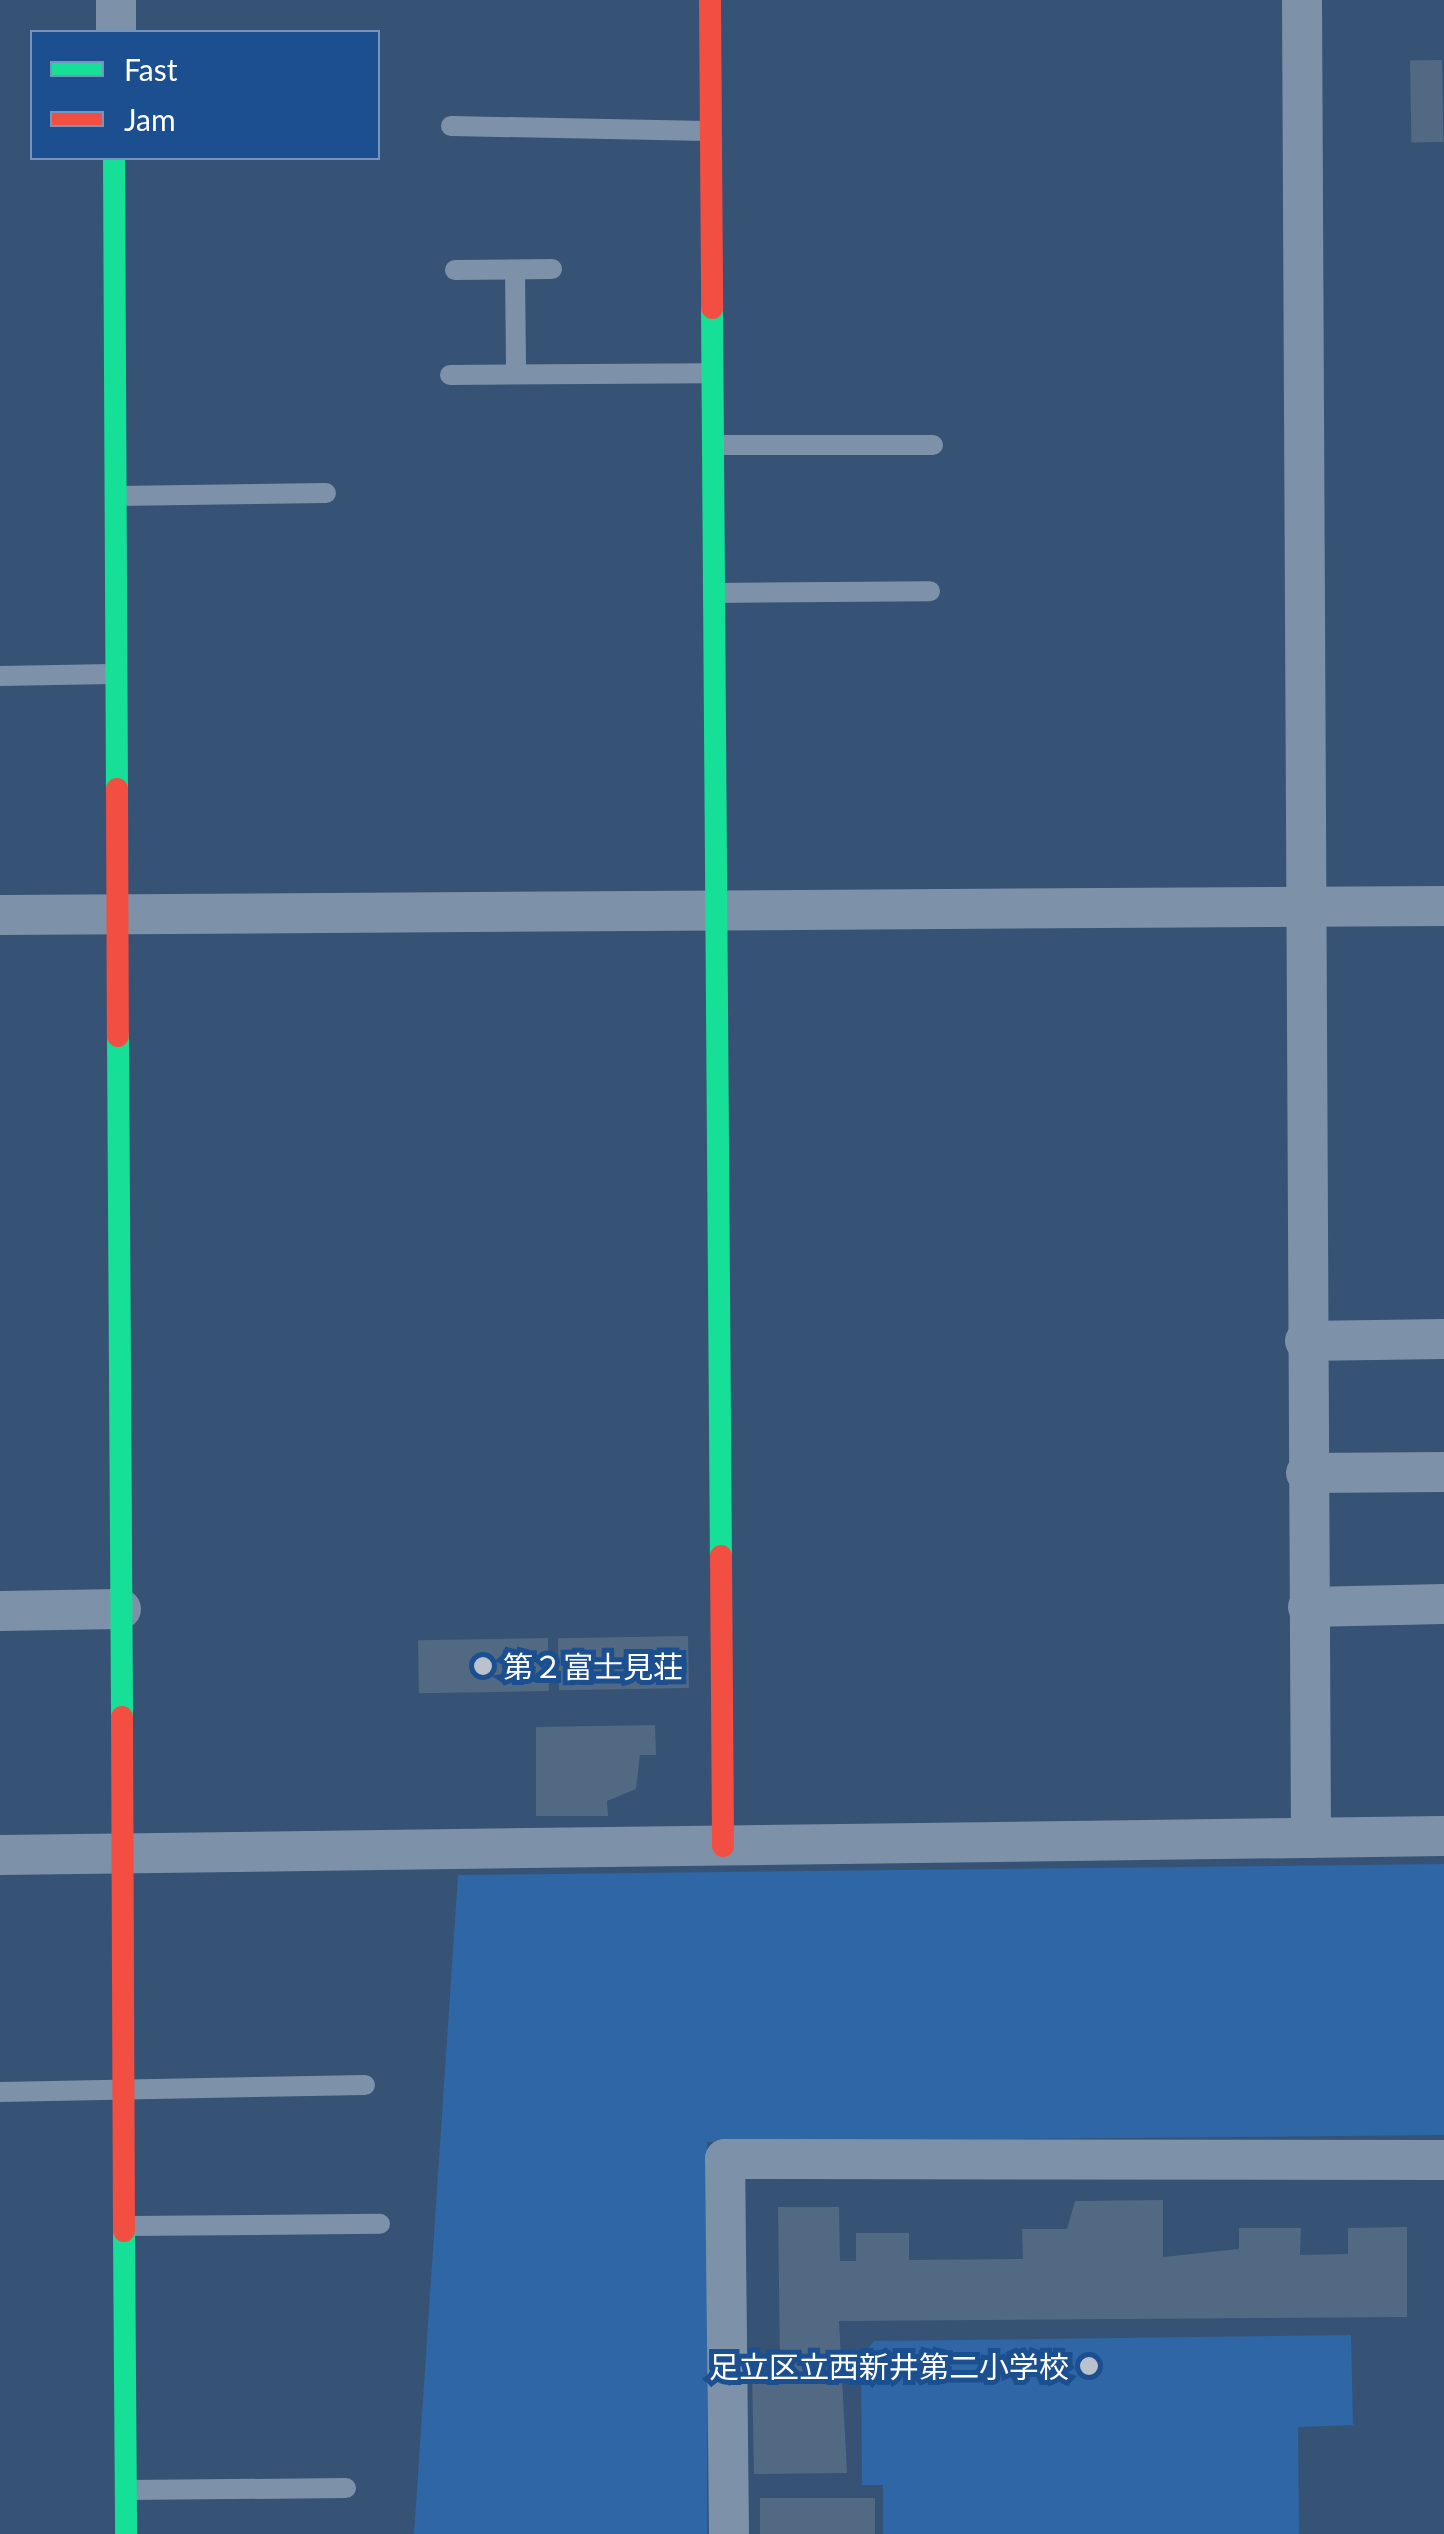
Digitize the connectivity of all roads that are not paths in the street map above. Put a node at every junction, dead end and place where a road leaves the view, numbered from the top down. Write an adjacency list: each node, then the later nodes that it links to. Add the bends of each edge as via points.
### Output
1 (116, 0): 4 (street)
2 (710, 0): 6 (street)
3 (1302, 0): 22 (street)
4 (116, 30)
5 (451, 126): 6 (lane)
6 (707, 131): 11 (street)
7 (114, 160): 17 (street)
8 (456, 270): 9 (lane)
9 (515, 270): 10 (lane); 12 (lane)
10 (552, 270)
11 (707, 373): 12 (lane); 14 (street)
12 (516, 374): 13 (lane)
13 (450, 376)
14 (707, 445): 15 (lane); 19 (street)
15 (932, 445)
16 (326, 492): 17 (lane)
17 (110, 496): 20 (street)
18 (930, 591): 19 (lane)
19 (709, 594): 24 (street)
20 (114, 674): 21 (lane); 26 (street)
21 (0, 676)
22 (1306, 906): 23 (street); 24 (street); 28 (street)
23 (1444, 906)
24 (718, 912): 26 (street); 37 (street)
25 (0, 915): 26 (street)
26 (114, 915): 33 (street)
27 (1444, 1339): 28 (street)
28 (1305, 1342): 30 (street)
29 (1444, 1472): 30 (street)
30 (1306, 1474): 32 (street)
31 (1444, 1604): 32 (street)
32 (1308, 1607): 36 (street)
33 (121, 1609): 34 (street); 39 (street)
34 (0, 1611)
35 (1444, 1836): 36 (street)
36 (1311, 1838): 37 (street)
37 (723, 1846): 39 (street)
38 (0, 1855): 39 (street)
39 (123, 1856): 42 (street)
40 (365, 2085): 42 (lane, via 150,2086)
41 (0, 2092): 42 (lane)
42 (125, 2094): 45 (street)
43 (1444, 2160): 49 (street, via 726,2160)
44 (380, 2224): 45 (lane)
45 (126, 2226): 47 (street)
46 (346, 2488): 47 (lane)
47 (125, 2490): 48 (street)
48 (126, 2534)
49 (729, 2534)

